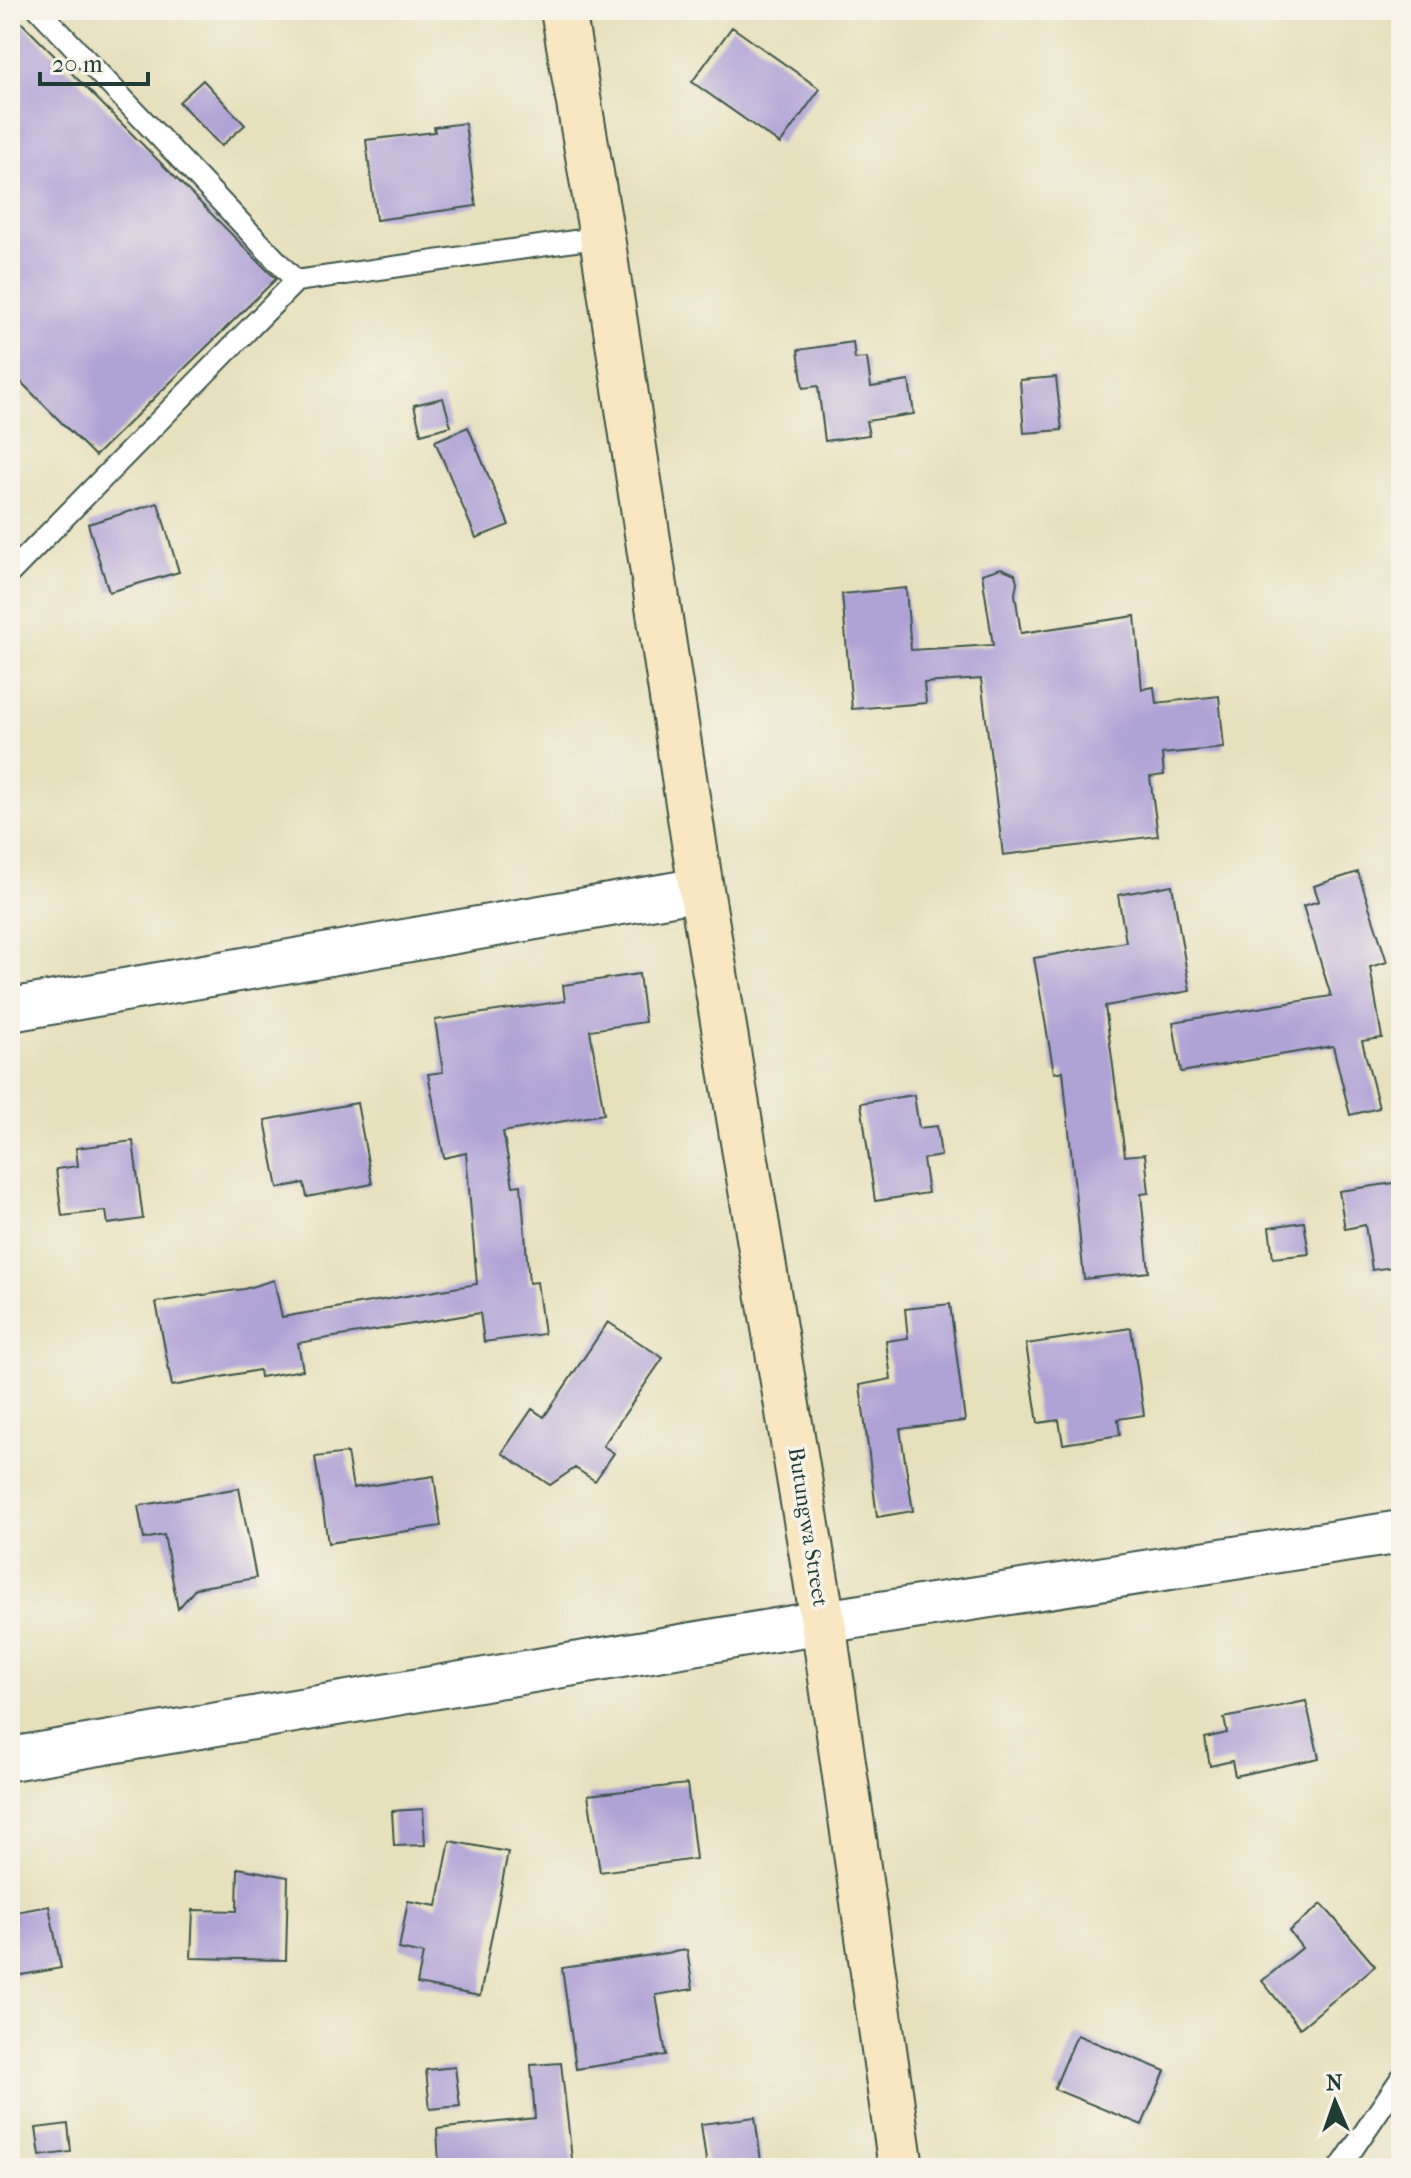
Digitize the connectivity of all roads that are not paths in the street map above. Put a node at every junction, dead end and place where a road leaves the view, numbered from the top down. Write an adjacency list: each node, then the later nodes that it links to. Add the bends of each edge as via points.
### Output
1 (39, 10): 4 (lane)
2 (563, 10): 3 (main road, Butungwa Street)
3 (602, 237): 4 (lane); 6 (main road, Butungwa Street)
4 (296, 281): 5 (lane)
5 (10, 573)
6 (701, 889): 7 (street); 9 (main road, Butungwa Street)
7 (10, 1010)
8 (1401, 1532): 9 (street)
9 (823, 1622): 10 (street); 12 (main road, Butungwa Street)
10 (10, 1759)
11 (1401, 2078): 13 (lane)
12 (901, 2168)
13 (1340, 2168)

